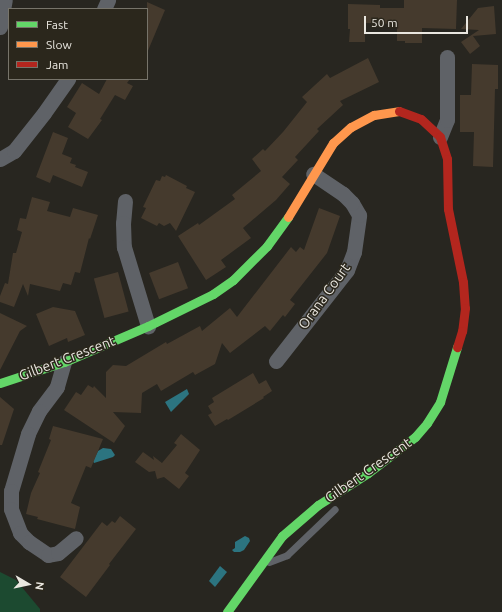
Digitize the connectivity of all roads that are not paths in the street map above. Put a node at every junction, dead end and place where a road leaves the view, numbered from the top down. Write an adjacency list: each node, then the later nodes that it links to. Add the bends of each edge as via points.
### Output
1 (5, 0): 2 (street)
2 (0, 27)
3 (448, 58): 5 (street, via 446,120)
4 (67, 80): 6 (street, via 14,151)
5 (440, 137): 7 (street, Gilbert Crescent, via 421,119 399,112 374,115 352,127 333,142); 15 (street, Gilbert Crescent, via 447,159 448,208 462,276 465,308 456,355 440,402 415,437 368,473 318,505 282,536)
6 (0, 159)
7 (313, 174): 9 (street, Gilbert Crescent, via 282,226 259,255 233,280 212,294); 10 (street, Orana Court, via 343,194 359,216 354,252 347,270)
8 (125, 201): 9 (street, via 124,247)
9 (148, 326): 11 (street, Gilbert Crescent)
10 (276, 361)
11 (64, 362): 12 (street, Gilbert Crescent); 14 (street, via 57,387 39,411 28,434 11,491 10,509 20,533 48,555 58,553)
12 (0, 383)
13 (335, 509): 15 (lane, via 287,555)
14 (76, 538)
15 (260, 566): 16 (street, Gilbert Crescent)
16 (227, 612)

